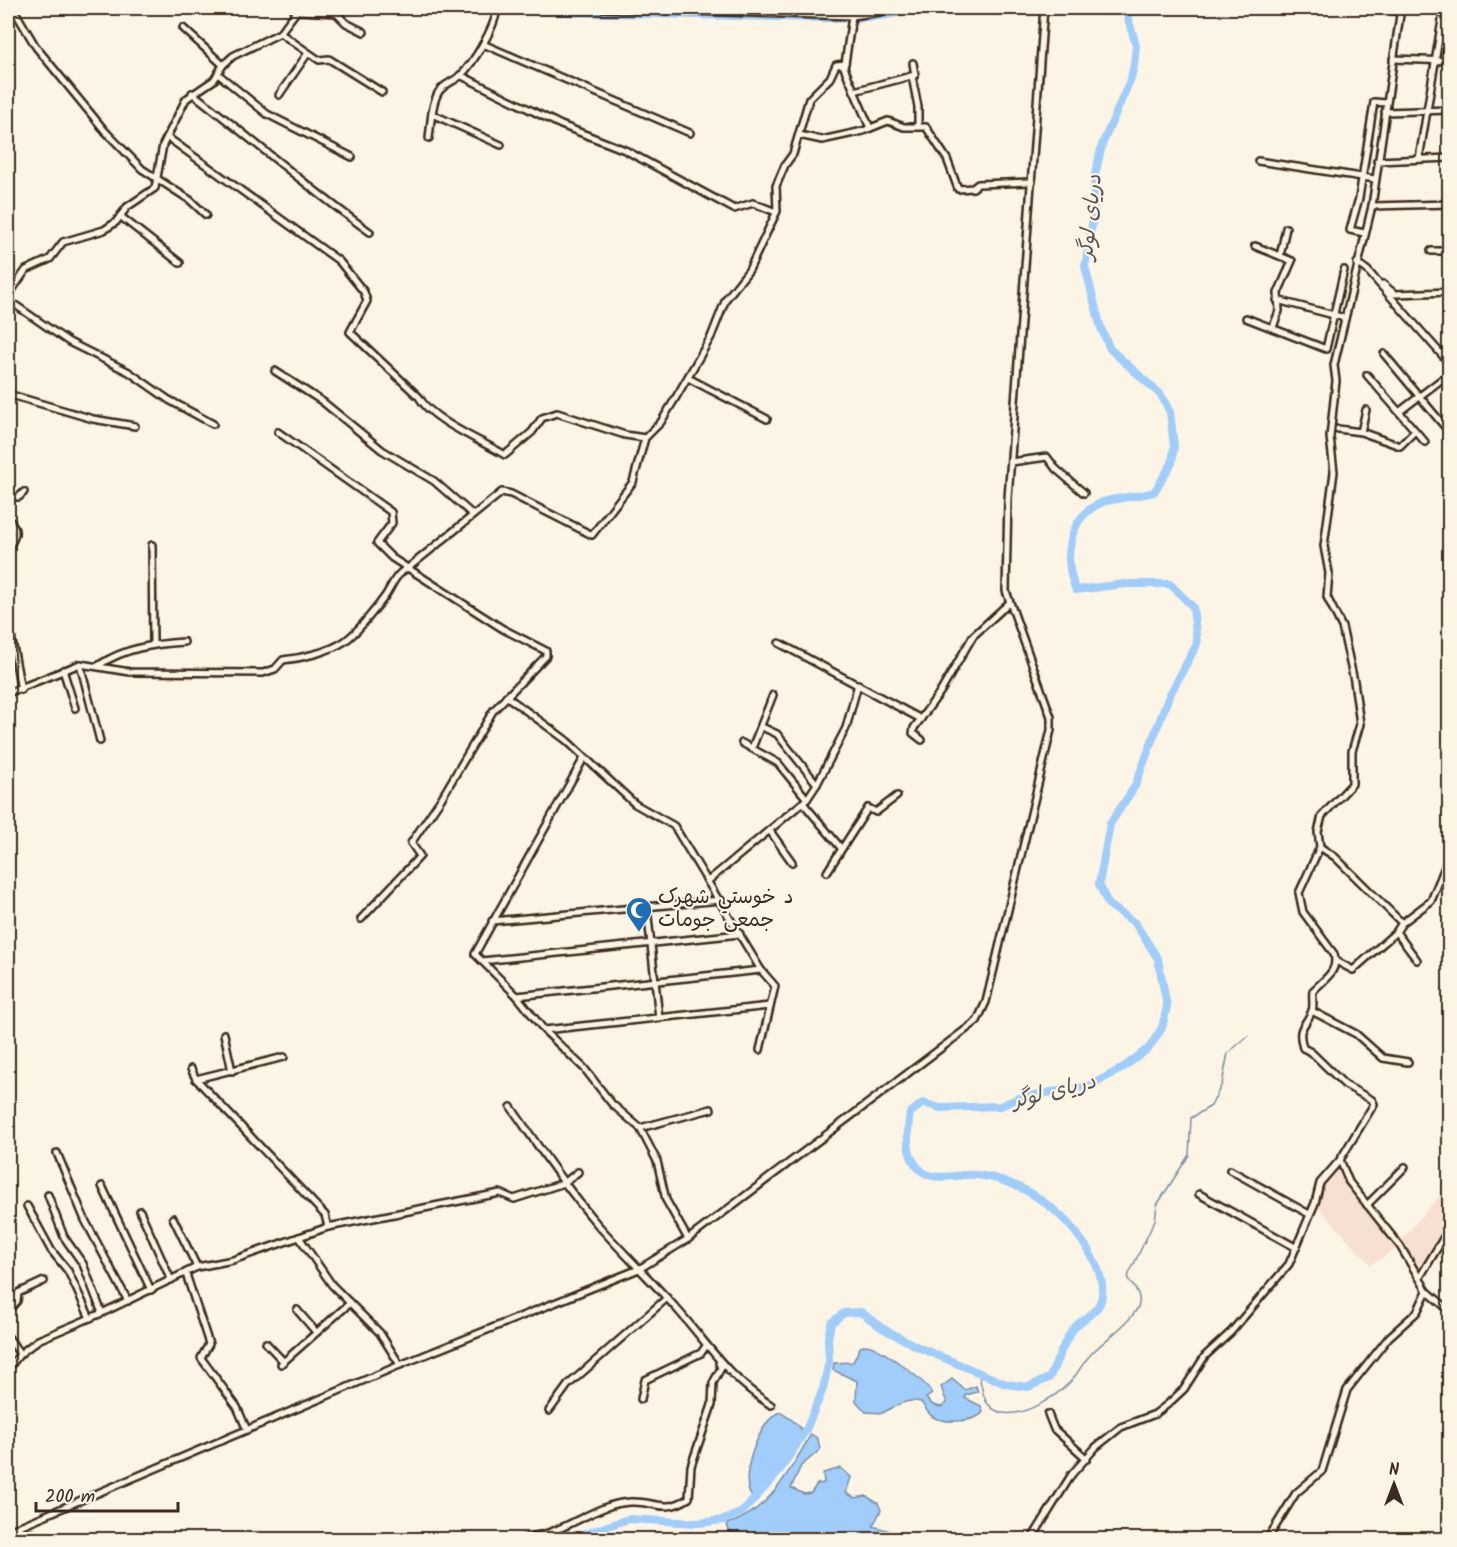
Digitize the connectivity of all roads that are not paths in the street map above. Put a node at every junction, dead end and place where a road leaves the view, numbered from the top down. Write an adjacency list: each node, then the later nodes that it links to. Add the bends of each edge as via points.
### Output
1 (13, 8): 49 (street, via 63,83 142,169)
2 (597, 8): 12 (street)
3 (856, 8): 12 (street)
4 (908, 8): 12 (street)
5 (1044, 8): 51 (street)
6 (1379, 8): 10 (street)
7 (1444, 8): 11 (street)
8 (298, 9): 14 (street, via 336,13 345,23); 15 (street)
9 (497, 9): 16 (street)
10 (1398, 10): 18 (street)
11 (1446, 16): 20 (street)
12 (853, 18): 23 (street)
13 (183, 28): 22 (street)
14 (364, 32)
15 (280, 33): 17 (street); 22 (street, via 240,51)
16 (483, 44): 25 (street); 38 (street)
17 (308, 53): 28 (street, via 320,60 329,59); 30 (street)
18 (1393, 59): 20 (street); 31 (street)
19 (1449, 61): 20 (street)
20 (1435, 62): 34 (street)
21 (913, 63): 26 (street)
22 (223, 64): 24 (street)
23 (843, 65): 27 (street); 39 (street, via 836,65 830,78 809,99)
24 (218, 74): 29 (street); 43 (street, via 267,114)
25 (460, 75): 35 (street, via 439,91); 54 (street, via 561,125 625,150 734,209 753,203)
26 (912, 76): 27 (street); 36 (street)
27 (854, 91): 37 (street)
28 (382, 92)
29 (192, 93): 40 (street); 58 (street)
30 (279, 95)
31 (1386, 103): 33 (street); 48 (street, via 1374,102)
32 (1449, 110): 34 (street)
33 (1385, 111): 34 (street); 47 (street)
34 (1425, 111): 45 (street)
35 (432, 114): 41 (street); 42 (street)
36 (918, 127): 37 (street, via 888,121); 51 (street, via 926,127 940,145 958,189 978,184)
37 (870, 128): 39 (street, via 822,140)
38 (690, 133)
39 (799, 135): 54 (street, via 776,186)
40 (167, 137): 49 (street); 93 (street, via 339,261 367,301 350,332 423,405 451,425 506,455 542,418 557,413)
41 (429, 138)
42 (501, 145)
43 (352, 157)
44 (1449, 158): 45 (street)
45 (1419, 159): 47 (street)
46 (1258, 161): 48 (street)
47 (1377, 161): 50 (street)
48 (1363, 178): 50 (street); 59 (street, via 1350,230)
49 (158, 179): 55 (street); 56 (street, via 155,188)
50 (1375, 179): 53 (street)
51 (1032, 182): 95 (street)
52 (1449, 204): 53 (street)
53 (1371, 206): 59 (street)
54 (776, 212): 80 (street, via 749,270 726,299)
55 (206, 215)
56 (120, 216): 64 (street); 69 (street, via 104,230 63,242 50,259 26,270)
57 (1286, 228): 63 (street)
58 (370, 232)
59 (1364, 233): 65 (street)
60 (1255, 246): 63 (street)
61 (1431, 251): 62 (street)
62 (1449, 251)
63 (1280, 256): 70 (street, via 1292,261)
64 (180, 263)
65 (1357, 263): 67 (street); 73 (street)
66 (1344, 270): 71 (street)
67 (1367, 270): 68 (street, via 1395,294); 76 (street)
68 (1449, 292)
69 (8, 298): 86 (street, via 69,342 129,372)
70 (1276, 300): 71 (street); 74 (street, via 1279,311)
71 (1335, 316): 73 (street); 74 (street, via 1326,349)
72 (1246, 318): 74 (street)
73 (1345, 318): 129 (street, via 1334,365 1330,437 1334,472 1324,546 1328,597 1342,627 1360,724 1352,751 1352,784 1322,816)
74 (1273, 327)
75 (1384, 354): 82 (street)
76 (1449, 364)
77 (275, 371): 99 (street, via 323,402 382,450 434,481)
78 (1449, 373): 82 (street)
79 (1367, 375): 84 (street)
80 (688, 378): 85 (street); 93 (street, via 661,422)
81 (8, 394): 87 (street, via 93,419)
82 (1420, 396): 84 (street); 92 (street)
83 (1366, 410): 91 (street)
84 (1399, 412): 89 (street)
85 (767, 419)
86 (213, 424)
87 (135, 426)
88 (1338, 429): 91 (street)
89 (1415, 431): 91 (street, via 1400,446); 94 (street)
90 (278, 432): 103 (street, via 391,512 393,523 377,543)
91 (1361, 432)
92 (1449, 433)
93 (645, 438): 99 (street, via 633,482 592,535 502,492)
94 (1425, 442)
95 (1011, 462): 97 (street, via 1047,457 1056,470); 104 (street, via 1005,576)
96 (24, 492): 98 (street, via 19,497)
97 (1084, 492)
98 (8, 497)
99 (473, 515): 103 (street)
100 (8, 519): 102 (street, via 16,530 16,538)
101 (152, 545): 108 (street)
102 (8, 548)
103 (408, 568): 110 (street, via 399,571 384,598 345,641 303,658 283,660 275,669 263,673 130,672); 116 (street, via 503,629 546,651 546,656)
104 (1009, 603): 118 (street, via 973,636); 180 (street, via 1051,717 1051,730 983,1012 971,1028)
105 (8, 619): 113 (street)
106 (184, 642): 108 (street)
107 (779, 643): 112 (street)
108 (153, 644): 110 (street)
109 (80, 664): 110 (street); 111 (street); 121 (street)
110 (99, 665)
111 (63, 670): 113 (street); 117 (street)
112 (858, 684): 118 (street); 125 (street, via 846,728)
113 (20, 687): 114 (street)
114 (8, 693)
115 (773, 695): 119 (street)
116 (506, 696): 124 (street); 137 (street, via 411,843 420,856)
117 (75, 708)
118 (921, 719): 120 (street, via 913,733)
119 (762, 727): 123 (street); 125 (street, via 777,734)
120 (922, 740)
121 (100, 741)
122 (742, 742): 123 (street)
123 (752, 748): 127 (street, via 778,764)
124 (584, 758): 134 (street, via 635,804 674,826); 138 (street)
125 (818, 784): 127 (street)
126 (897, 796): 130 (street, via 876,812 868,808)
127 (805, 801): 128 (street); 130 (street)
128 (770, 831): 132 (street); 134 (street)
129 (1320, 847): 139 (street); 145 (street, via 1299,898 1303,912)
130 (841, 848): 133 (street)
131 (1449, 855): 139 (street, via 1431,901)
132 (792, 862)
133 (826, 872)
134 (708, 881): 135 (street)
135 (721, 900): 136 (street); 141 (street)
136 (646, 908): 138 (street); 142 (street)
137 (361, 919)
138 (492, 921): 144 (street, via 475,952)
139 (1402, 923): 140 (street)
140 (1396, 932): 143 (street); 145 (street, via 1353,970)
141 (740, 934): 142 (street); 146 (street)
142 (650, 944): 144 (street); 147 (street)
143 (1417, 960)
144 (482, 961): 148 (street)
145 (1336, 961): 150 (street, via 1335,969 1313,991)
146 (761, 970): 147 (street); 149 (street, via 775,986)
147 (654, 981): 148 (street); 151 (street)
148 (517, 996): 152 (street)
149 (770, 1006): 151 (street); 154 (street)
150 (1312, 1011): 156 (street, via 1356,1034 1383,1058); 164 (street, via 1299,1032 1303,1048 1345,1085 1374,1102)
151 (658, 1018): 152 (street)
152 (544, 1030): 162 (street, via 585,1068 612,1104)
153 (224, 1034): 158 (street)
154 (760, 1050)
155 (284, 1057): 158 (street)
156 (1408, 1062)
157 (191, 1069): 159 (street)
158 (232, 1071): 159 (street)
159 (196, 1080): 177 (street, via 325,1215)
160 (511, 1107): 168 (street)
161 (711, 1109): 162 (street)
162 (640, 1128): 180 (street, via 657,1161 666,1200)
163 (57, 1153): 191 (street, via 85,1220)
164 (1340, 1160): 172 (street, via 1349,1182); 175 (street, via 1324,1175)
165 (1405, 1167): 172 (street)
166 (1230, 1170): 175 (street)
167 (578, 1172): 168 (street)
168 (564, 1183): 177 (street, via 514,1200 500,1193); 183 (street)
169 (102, 1186): 188 (street)
170 (1198, 1194): 181 (street)
171 (48, 1195): 196 (street, via 64,1237 83,1264)
172 (1367, 1205): 185 (street)
173 (27, 1206): 197 (street, via 51,1250 68,1271)
174 (140, 1211): 186 (street)
175 (1309, 1214): 181 (street)
176 (173, 1218): 182 (street)
177 (328, 1227): 179 (street)
178 (1449, 1227): 185 (street)
179 (299, 1237): 182 (street, via 233,1260); 192 (street, via 332,1285)
180 (688, 1239): 183 (street)
181 (1295, 1247): 211 (street, via 1289,1264 1231,1332 1205,1356 1184,1389 1162,1410 1113,1433)
182 (197, 1267): 184 (street)
183 (639, 1269): 190 (street); 204 (street)
184 (186, 1274): 186 (street); 210 (street, via 209,1344 201,1358 237,1407)
185 (1420, 1278): 189 (street)
186 (171, 1280): 188 (street)
187 (44, 1281): 194 (street, via 18,1293)
188 (151, 1290): 191 (street)
189 (1427, 1291): 195 (street); 216 (street, via 1417,1312 1389,1337 1347,1390 1322,1471 1296,1492)
190 (667, 1298): 201 (street); 208 (street, via 568,1386)
191 (128, 1301): 196 (street)
192 (350, 1303): 198 (street); 204 (street, via 380,1333)
193 (297, 1310): 198 (street)
194 (8, 1311)
195 (1449, 1311)
196 (102, 1313): 197 (street)
197 (90, 1318): 202 (street, via 38,1340)
198 (316, 1332): 200 (street, via 282,1363)
199 (8, 1337): 202 (street)
200 (267, 1343)
201 (706, 1346): 203 (street); 206 (street, via 701,1353 645,1380)
202 (20, 1354): 205 (street)
203 (715, 1356): 207 (street, via 755,1395); 214 (street, via 721,1368 713,1383 712,1405 691,1466 689,1498 676,1506 617,1503 549,1533)
204 (400, 1365): 210 (street)
205 (8, 1369)
206 (641, 1399)
207 (771, 1405)
208 (549, 1411)
209 (1048, 1414): 211 (street, via 1054,1429)
210 (247, 1430): 212 (street)
211 (1087, 1459): 215 (street, via 1072,1474)
212 (9, 1529): 213 (street)
213 (59, 1539)
214 (520, 1539)
215 (1031, 1539)
216 (1267, 1539)

